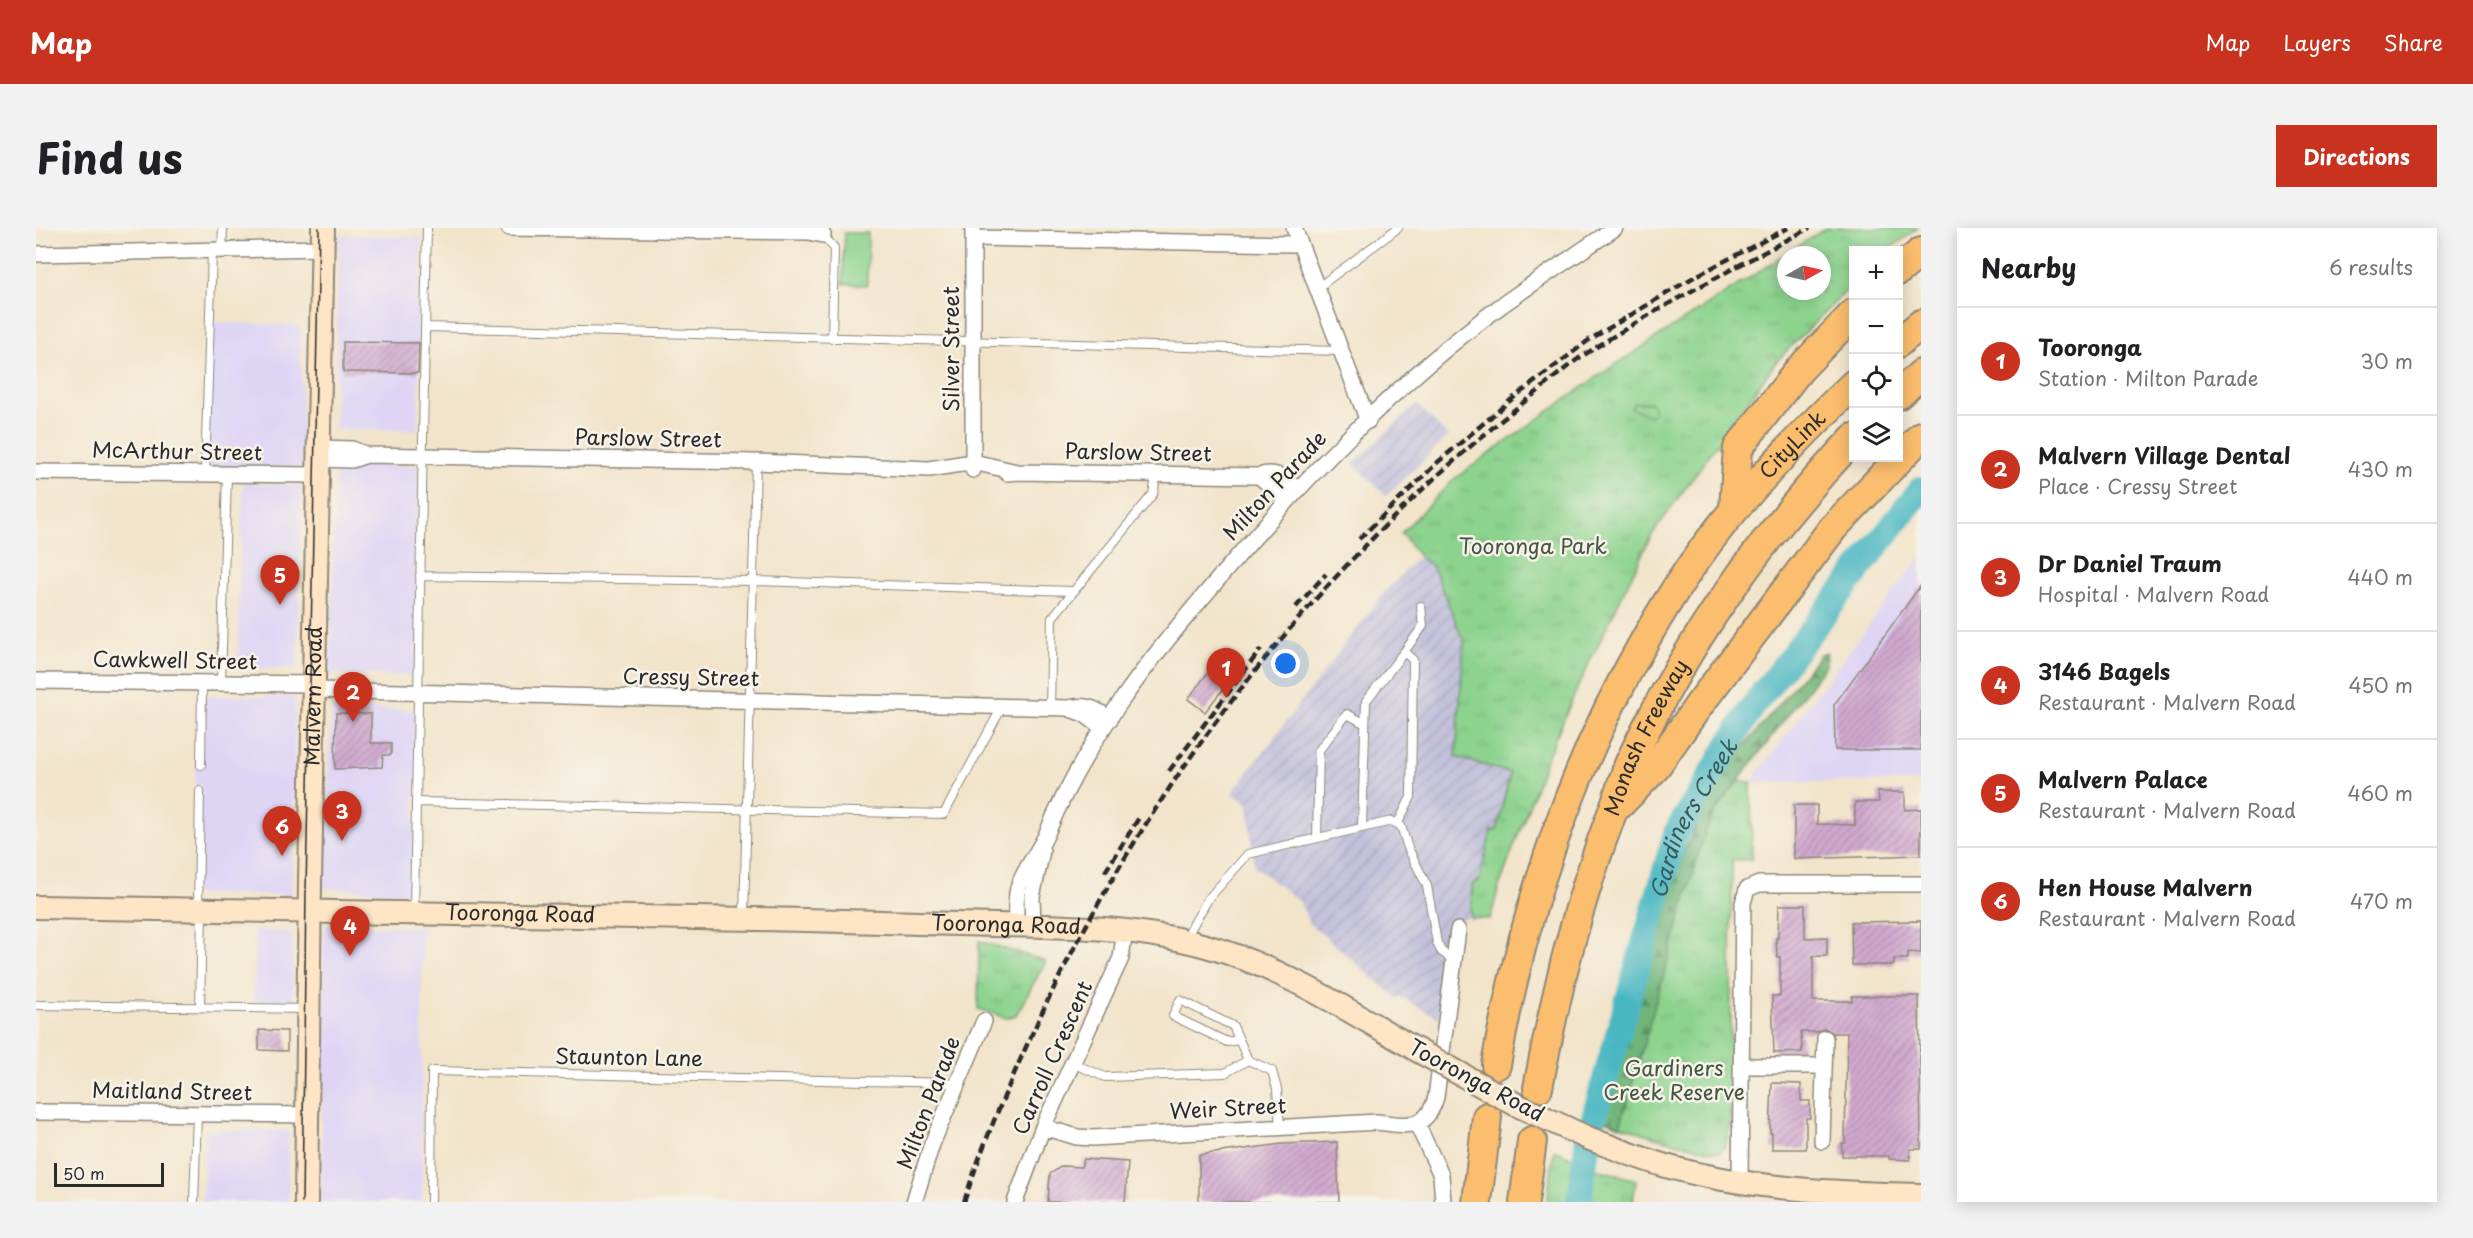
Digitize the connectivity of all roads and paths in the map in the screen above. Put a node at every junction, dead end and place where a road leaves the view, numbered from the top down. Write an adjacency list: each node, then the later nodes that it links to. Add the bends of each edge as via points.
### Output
1 (223, 228): 12 (lane)
2 (428, 228): 19 (lane)
3 (508, 228): 4 (street)
4 (583, 228): 7 (street)
5 (1398, 228): 16 (lane)
6 (1615, 228): 27 (street, Milton Parade, via 1501,306)
7 (705, 229): 9 (street)
8 (973, 233): 10 (street, via 1293,244); 22 (street, Silver Street)
9 (823, 234): 20 (lane, via 834,248)
10 (1296, 235): 16 (street)
11 (323, 238): 12 (street); 31 (main road, Malvern Road)
12 (217, 250): 14 (street); 35 (lane)
13 (1921, 252): 15 (highway)
14 (36, 254)
15 (1903, 268)
16 (1317, 288): 23 (street)
17 (1849, 318): 39 (highway, via 1799,370 1738,448)
18 (1921, 324): 21 (highway)
19 (426, 327): 20 (lane); 30 (lane)
20 (832, 339): 22 (lane)
21 (1903, 340)
22 (973, 342): 23 (lane); 33 (street, Silver Street)
23 (1341, 351): 27 (street)
24 (1921, 374): 26 (highway)
25 (1849, 389): 39 (highway, CityLink)
26 (1903, 391)
27 (1368, 421): 38 (street, Milton Parade)
28 (1921, 436): 58 (highway, via 1833,528 1654,770)
29 (1849, 443): 58 (highway, Monash Freeway, via 1766,538 1714,612 1649,723)
30 (423, 456): 31 (street, Parslow Street, via 367,455 352,460); 32 (street, Parslow Street); 40 (lane)
31 (318, 460): 36 (street, McArthur Street); 48 (main road, Malvern Road)
32 (756, 462): 33 (street, Parslow Street, via 929,469); 41 (lane)
33 (973, 466): 37 (street, Parslow Street, via 1017,472)
34 (36, 472): 35 (street, McArthur Street)
35 (205, 474): 36 (street, McArthur Street)
36 (227, 474): 47 (lane)
37 (1157, 474): 38 (street, Parslow Street, via 1269,473 1275,474); 42 (lane, via 1153,494)
38 (1292, 495): 54 (street, Milton Parade, via 1187,615)
39 (1734, 509): 82 (highway, via 1658,618 1610,705 1573,786 1520,945)
40 (420, 576): 41 (lane); 49 (lane)
41 (754, 581): 42 (lane); 50 (lane)
42 (1073, 591): 52 (lane, via 1052,618)
43 (1421, 606): 44 (lane, via 1423,627)
44 (1404, 652): 53 (lane, via 1365,701); 60 (lane, via 1413,660 1411,797)
45 (36, 681): 46 (street, Cawkwell Street)
46 (202, 682): 47 (street, Cawkwell Street); 55 (lane)
47 (221, 683): 48 (street, Cawkwell Street)
48 (314, 687): 49 (street, Cressy Street); 66 (main road, Malvern Road)
49 (419, 693): 50 (street, Cressy Street); 57 (lane)
50 (749, 700): 51 (street, Cressy Street); 59 (lane)
51 (1002, 706): 52 (street, Cressy Street); 59 (lane, via 944,814)
52 (1050, 708): 54 (street, Cressy Street, via 1090,706)
53 (1364, 723): 61 (lane); 62 (lane, via 1347,714 1319,750)
54 (1107, 724): 69 (street, Milton Parade, via 1067,790 1043,843)
55 (201, 765)
56 (201, 791): 65 (lane)
57 (416, 802): 59 (lane); 67 (lane)
58 (1614, 809): 86 (highway, Monash Freeway, via 1564,959)
59 (746, 811): 68 (lane)
60 (1398, 823): 61 (lane); 73 (lane, via 1427,886 1437,943)
61 (1362, 827): 62 (lane)
62 (1317, 837): 72 (lane, via 1248,854 1208,899)
63 (1921, 884): 83 (street, via 1760,884 1747,889 1743,903)
64 (36, 907): 65 (main road, Tooronga Road)
65 (200, 909): 66 (main road, Tooronga Road); 75 (lane)
66 (309, 911): 67 (main road, Tooronga Road); 76 (main road, Malvern Road)
67 (414, 912): 68 (main road, Tooronga Road)
68 (744, 919): 69 (main road, Tooronga Road)
69 (1024, 926): 70 (main road, Tooronga Road)
70 (1125, 930): 72 (main road, Tooronga Road); 81 (street, Carroll Crescent, via 1121,958)
71 (1458, 930): 73 (street)
72 (1184, 940): 96 (main road, Tooronga Road, bridge, via 1288,978 1551,1122 1667,1166)
73 (1453, 960): 91 (street, via 1436,1097 1427,1116)
74 (36, 1005): 75 (lane)
75 (200, 1007): 76 (lane)
76 (308, 1009): 89 (main road, Malvern Road)
77 (984, 1021): 85 (street, Milton Parade)
78 (1825, 1038): 84 (street)
79 (1238, 1040): 79 (lane, via 1233,1026 1179,1000 1173,1016 1227,1042); 80 (lane)
80 (1248, 1060): 81 (lane, via 1225,1073 1105,1077); 93 (lane, via 1272,1071)
81 (1072, 1063): 92 (street, Carroll Crescent)
82 (1496, 1065)
83 (1741, 1066): 84 (street); 96 (street)
84 (1824, 1066): 95 (street)
85 (956, 1083): 102 (lane, Staunton Lane, via 432,1071); 103 (street, Milton Parade)
86 (1538, 1088)
87 (36, 1112): 88 (street, Maitland Street)
88 (197, 1114): 89 (street, Maitland Street); 100 (lane)
89 (307, 1115): 101 (main road, Malvern Road)
90 (1487, 1117): 106 (highway)
91 (1417, 1124): 93 (street, Weir Street); 105 (street, via 1438,1167)
92 (1043, 1127): 93 (street, Weir Street, via 1092,1138); 104 (street, Carroll Crescent)
93 (1280, 1127)
94 (1532, 1141): 107 (highway)
95 (1822, 1142)
96 (1740, 1180): 98 (main road, Tooronga Road)
97 (1921, 1195): 99 (main road, Tooronga Road)
98 (1811, 1196): 99 (main road, Tooronga Road)
99 (1858, 1198)
100 (194, 1202)
101 (306, 1202)
102 (431, 1202)
103 (914, 1202)
104 (1015, 1202)
105 (1443, 1202)
106 (1477, 1202)
107 (1524, 1202)

